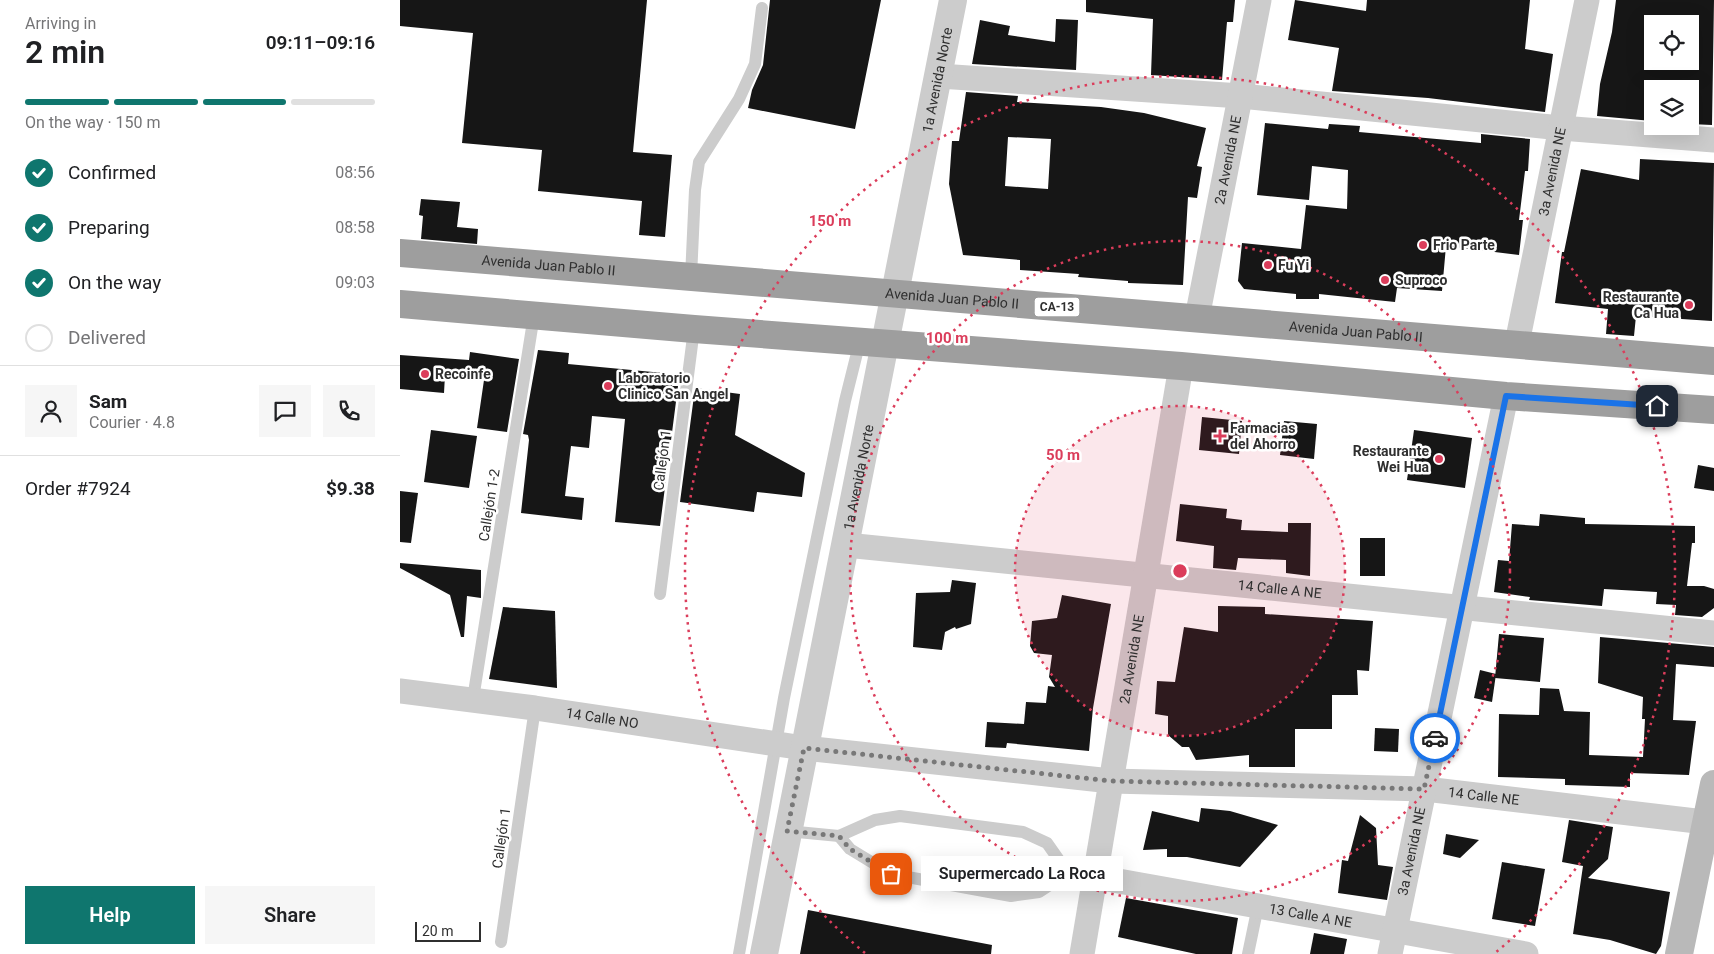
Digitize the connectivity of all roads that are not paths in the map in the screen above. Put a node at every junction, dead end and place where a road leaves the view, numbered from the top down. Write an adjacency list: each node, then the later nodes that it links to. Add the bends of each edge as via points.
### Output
1 (953, 0): 5 (street, 1a Avenida Norte)
2 (1259, 0): 6 (street, 2a Avenida NE)
3 (1587, 0): 7 (street, 3a Avenida NE)
4 (762, 8): 10 (lane, via 755,64 739,99 699,162)
5 (939, 76): 6 (street); 11 (street, 1a Avenida Norte)
6 (1241, 96): 7 (street); 14 (street, 2a Avenida NE)
7 (1561, 128): 8 (street); 17 (street, 3a Avenida NE)
8 (1714, 140)
9 (400, 253): 10 (highway, Avenida Juan Pablo II / CA-13)
10 (691, 277): 11 (highway, Avenida Juan Pablo II / CA-13)
11 (895, 294): 14 (highway, Avenida Juan Pablo II / CA-13); 16 (street, 1a Avenida Norte)
12 (400, 304): 13 (highway)
13 (534, 316): 15 (highway); 28 (lane, Callejón 1-2)
14 (1197, 318): 17 (highway, Avenida Juan Pablo II / CA-13)
15 (694, 329): 16 (highway); 24 (lane, Callejón 1)
16 (872, 342): 19 (highway); 22 (street, 1a Avenida Norte); 30 (lane, via 825,494)
17 (1517, 343): 18 (highway, Avenida Juan Pablo II / CA-13)
18 (1714, 361)
19 (1181, 366): 20 (highway); 23 (street, 2a Avenida NE)
20 (1506, 396): 21 (highway); 25 (street, 3a Avenida NE)
21 (1714, 410)
22 (846, 545): 23 (street, 14 Calle A NE); 31 (street, 1a Avenida Norte)
23 (1145, 576): 25 (street, 14 Calle A NE); 32 (street, 2a Avenida NE)
24 (660, 594)
25 (1462, 608): 26 (street, 14 Calle A NE); 34 (street, 3a Avenida NE)
26 (1714, 633)
27 (400, 690): 28 (street, 14 Calle NO)
28 (473, 700): 29 (street, 14 Calle NO)
29 (535, 708): 30 (street, 14 Calle NO); 41 (lane, Callejón 1)
30 (777, 744): 31 (street, 14 Calle NO); 43 (lane)
31 (804, 748): 32 (street, 14 Calle NE); 36 (street, 1a Avenida Norte)
32 (1111, 781): 34 (street, 14 Calle NE); 39 (street, 2a Avenida NE)
33 (1714, 784): 35 (main road)
34 (1424, 789): 35 (street, 14 Calle NE); 42 (street, 3a Avenida NE)
35 (1710, 822): 48 (main road)
36 (787, 831): 37 (lane); 44 (street, 1a Avenida Norte)
37 (839, 836): 38 (lane, via 850,849 891,874 1011,896 1040,892); 38 (lane, via 875,820 900,816 1023,832 1046,843)
38 (1068, 873): 39 (lane)
39 (1096, 877): 40 (street, 13 Calle A NE); 45 (street, 2a Avenida NE)
40 (1258, 906): 42 (street, 13 Calle A NE); 46 (lane)
41 (501, 942)
42 (1393, 942): 47 (street, 13 Calle A NE)
43 (739, 954)
44 (764, 954)
45 (1082, 954)
46 (1248, 954)
47 (1526, 954)
48 (1678, 954)

